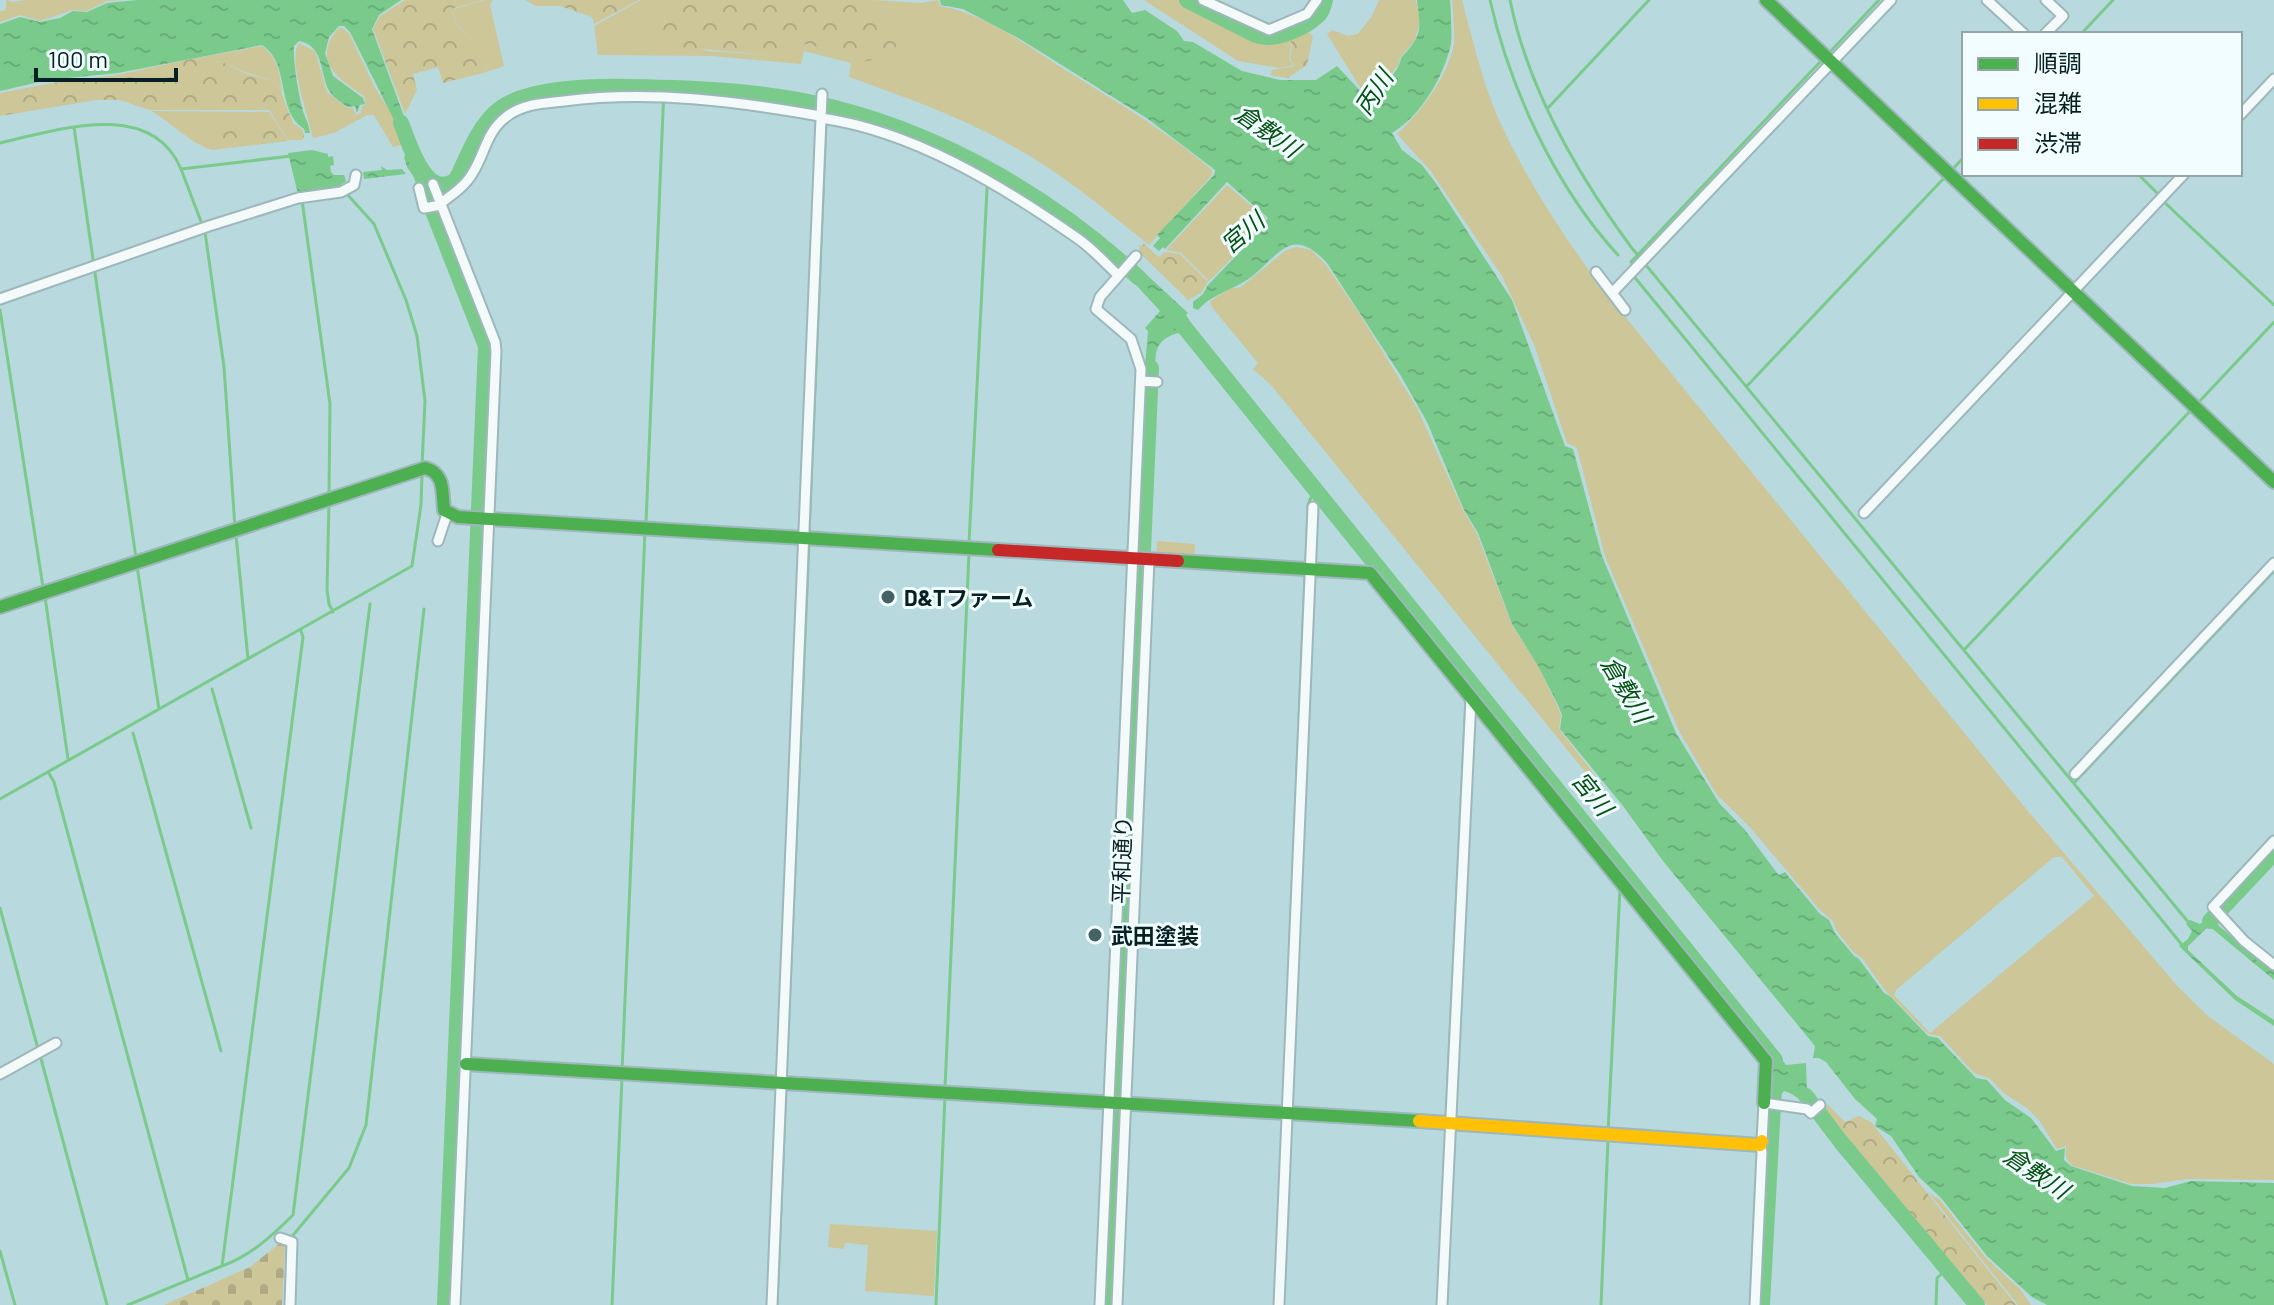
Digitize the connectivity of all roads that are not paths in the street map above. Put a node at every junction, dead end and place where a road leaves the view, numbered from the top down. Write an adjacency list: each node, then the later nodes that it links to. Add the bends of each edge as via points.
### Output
1 (1203, 0): 2 (street, via 1269,30 1307,14)
2 (1317, 0)
3 (1766, 0): 9 (street)
4 (1891, 0): 9 (street)
5 (1987, 0): 7 (street)
6 (2046, 0): 8 (street, via 2063,16)
7 (2022, 32)
8 (2047, 32)
9 (1831, 62): 22 (street); 23 (street)
10 (2274, 79): 12 (street)
11 (822, 95): 13 (street)
12 (2242, 113)
13 (822, 117): 18 (street, via 663,97 528,106 513,112 490,134 472,175); 21 (street, via 899,140 986,181 1077,238); 33 (street)
14 (2182, 176): 22 (street)
15 (356, 178): 24 (street, via 344,190 204,227)
16 (433, 184): 18 (street)
17 (419, 188): 18 (street, via 424,208)
18 (436, 205): 32 (street, via 495,342)
19 (1134, 258): 21 (street)
20 (1596, 272): 23 (street)
21 (1120, 273): 26 (street, via 1096,309 1134,344)
22 (2074, 292): 28 (street); 30 (street)
23 (1612, 293): 25 (street)
24 (0, 299)
25 (1625, 310)
26 (1142, 381): 27 (street); 35 (street)
27 (1157, 382)
28 (2274, 482)
29 (1313, 507): 37 (street)
30 (1864, 513)
31 (447, 514): 32 (street); 34 (street); 38 (street, via 441,506 441,478 422,468)
32 (483, 519): 33 (street); 44 (street)
33 (808, 539): 35 (street); 46 (street)
34 (438, 541)
35 (1141, 559): 37 (street); 47 (street, 平和通り); 47 (street)
36 (2274, 563): 40 (street)
37 (1307, 569): 39 (street, via 1370,573); 50 (street)
38 (0, 607)
39 (1469, 695): 48 (street, via 1766,1061); 51 (street)
40 (2075, 774)
41 (2274, 841): 42 (street, via 2213,907)
42 (2274, 965)
43 (56, 1043): 45 (street)
44 (466, 1064): 46 (street); 55 (street)
45 (0, 1074)
46 (785, 1084): 47 (street); 56 (street)
47 (1119, 1104): 50 (street); 57 (street, 平和通り); 58 (street)
48 (1769, 1104): 49 (street, via 1811,1113); 52 (street)
49 (1817, 1108)
50 (1284, 1114): 51 (street); 59 (street)
51 (1448, 1124): 52 (street); 60 (street)
52 (1761, 1143): 61 (street)
53 (286, 1241): 54 (street, via 292,1242)
54 (290, 1305)
55 (455, 1305)
56 (772, 1305)
57 (1100, 1305)
58 (1117, 1305)
59 (1279, 1305)
60 (1442, 1305)
61 (1755, 1305)

